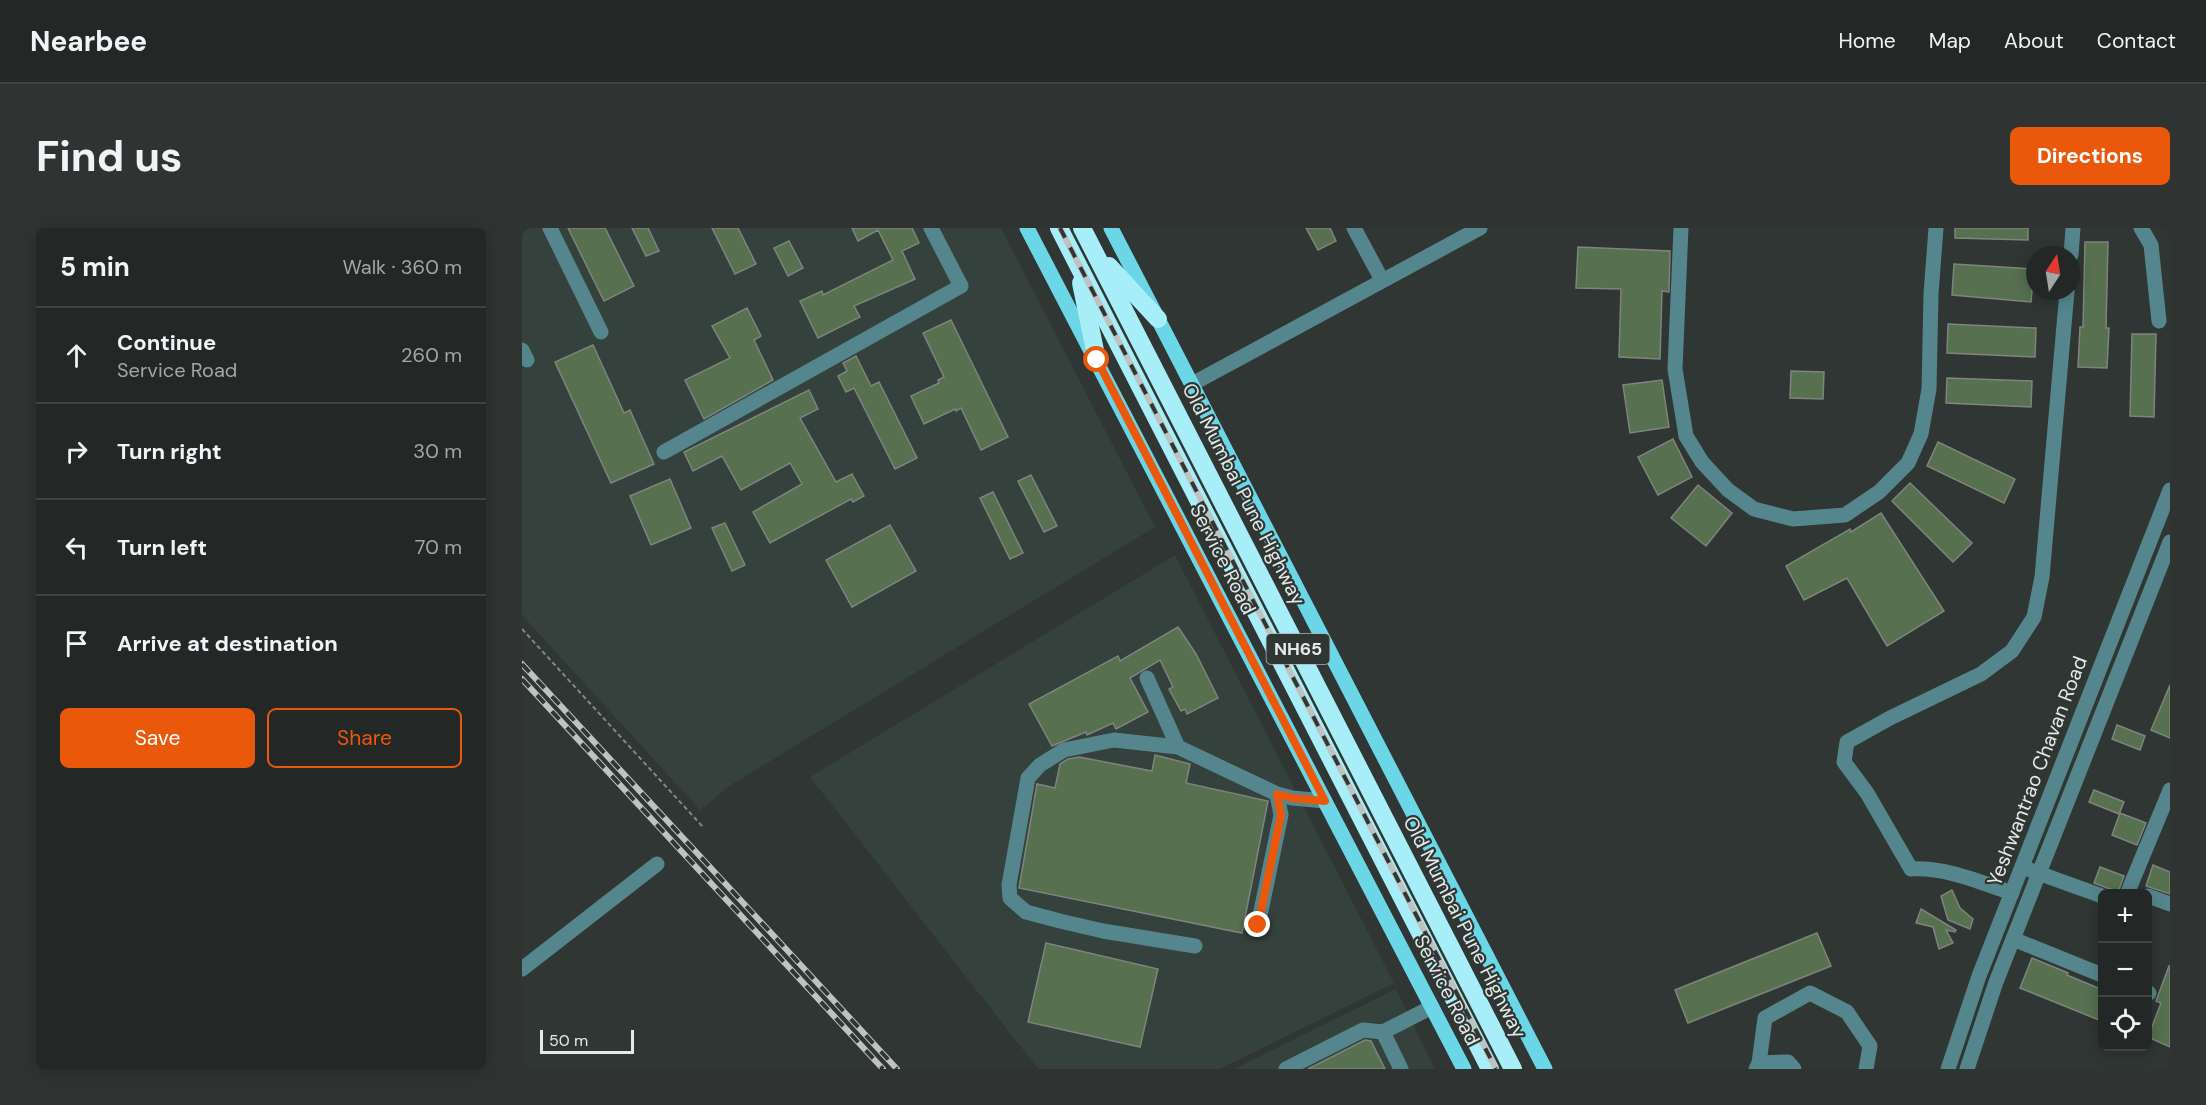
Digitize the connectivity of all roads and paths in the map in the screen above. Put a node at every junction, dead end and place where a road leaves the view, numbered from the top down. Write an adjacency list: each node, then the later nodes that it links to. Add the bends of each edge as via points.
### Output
1 (550, 228): 20 (street)
2 (931, 228): 23 (street, via 962,286)
3 (1027, 228): 21 (main road, Service Road)
4 (1059, 228): 15 (highway, NH65)
5 (1082, 228): 14 (highway, Old Mumbai Pune Highway / NH65)
6 (1111, 228): 18 (main road)
7 (1354, 228): 16 (street)
8 (1480, 228): 16 (street)
9 (1681, 228): 10 (street, via 1675,369 1686,436 1702,462 1728,490 1754,509 1793,519 1845,515 1879,492 1908,463 1921,434 1929,389)
10 (1936, 228)
11 (2073, 228): 13 (street)
12 (2140, 228): 19 (street, via 2151,245)
13 (2072, 246)
14 (1093, 249): 18 (highway); 53 (highway, Old Mumbai Pune Highway / NH65)
15 (1076, 260): 21 (highway); 52 (highway, NH65)
16 (1382, 280): 22 (street)
17 (2066, 300): 37 (street, via 2042,577 2034,617 2012,651 1981,674 1847,742 1844,762 1867,793 1911,869 1931,868)
18 (1158, 319): 22 (main road)
19 (2159, 321)
20 (601, 332)
21 (1097, 360): 31 (main road, Service Road)
22 (1192, 384): 54 (main road)
23 (664, 452)
24 (2170, 490): 34 (street, Yeshwantrao Chavan Road)
25 (2170, 542): 35 (street, Yeshwantrao Chavan Road)
26 (522, 629): 32 (path)
27 (1147, 678): 28 (street)
28 (1178, 747): 29 (street); 43 (street, via 1102,741 1064,750 1040,765 1028,778 1010,898 1026,912 1060,921)
29 (1277, 794): 31 (street); 41 (street, via 1281,815)
30 (2168, 799): 36 (street)
31 (1325, 801): 46 (main road, Service Road)
32 (703, 827)
33 (657, 864): 44 (street)
34 (2022, 867): 35 (street); 37 (street, Yeshwantrao Chavan Road)
35 (2040, 874): 38 (street); 42 (street, Yeshwantrao Chavan Road)
36 (2134, 889)
37 (2012, 893): 57 (street, Yeshwantrao Chavan Road)
38 (2098, 894)
39 (2152, 897): 40 (street)
40 (2170, 904)
41 (1258, 925)
42 (2013, 939): 45 (street); 58 (street, Yeshwantrao Chavan Road)
43 (1195, 946)
44 (522, 969)
45 (2098, 973)
46 (1432, 1007): 47 (street); 51 (main road, Service Road)
47 (1383, 1032): 49 (street, via 1363,1030); 50 (street)
48 (1758, 1066): 55 (street, via 1788,1062); 56 (street, via 1765,1018 1810,993 1847,1012 1870,1046)
49 (1286, 1069)
50 (1401, 1069)
51 (1464, 1069)
52 (1490, 1069)
53 (1513, 1069)
54 (1545, 1069)
55 (1794, 1069)
56 (1866, 1069)
57 (1947, 1069)
58 (1967, 1069)

